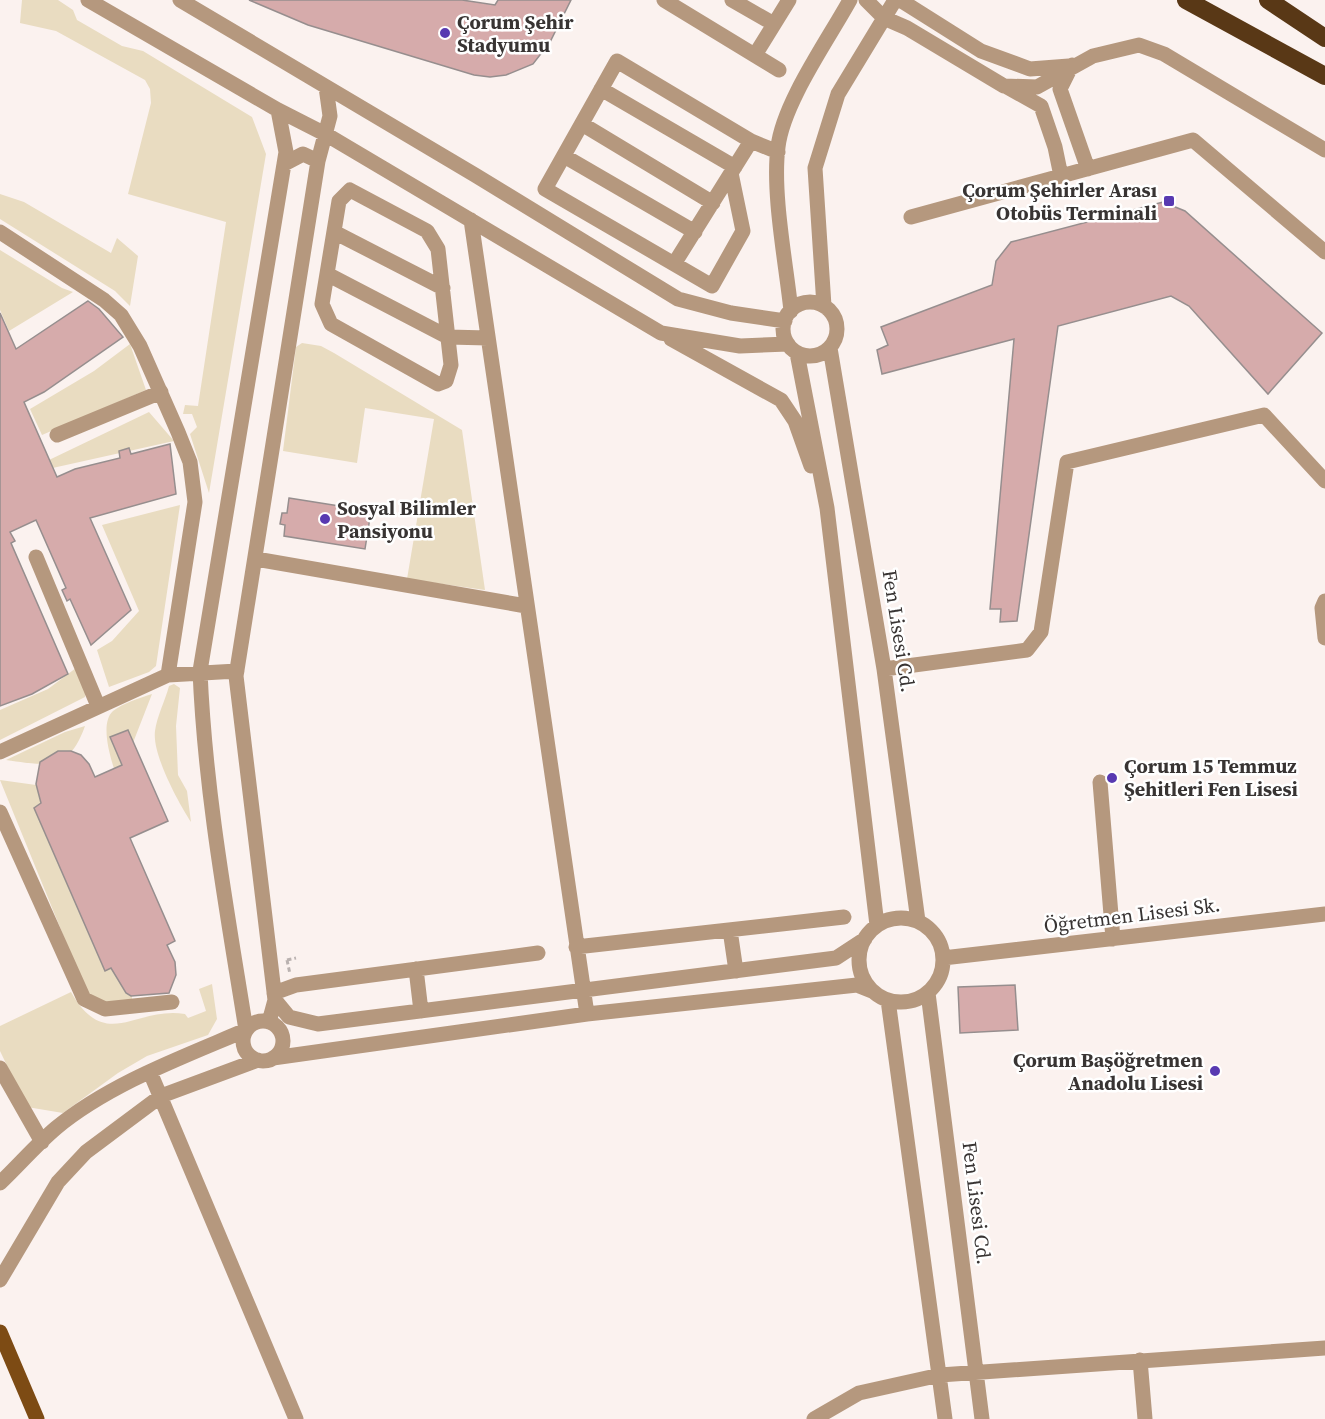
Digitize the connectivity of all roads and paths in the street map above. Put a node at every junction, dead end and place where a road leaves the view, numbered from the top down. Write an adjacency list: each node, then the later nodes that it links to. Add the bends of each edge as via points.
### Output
1 (88, 0): 23 (street)
2 (180, 0): 21 (street)
3 (664, 0): 12 (street)
4 (732, 0): 14 (street)
5 (789, 0): 14 (street)
6 (850, 0): 28 (street, via 793,102)
7 (866, 0): 13 (street)
8 (895, 0): 13 (street)
9 (900, 0): 17 (street, via 991,54 1030,69)
10 (1186, 0): 19 (highway)
11 (1268, 0): 15 (highway)
12 (689, 7): 16 (street)
13 (884, 18): 20 (street); 45 (street, via 837,94 814,168)
14 (774, 24): 16 (street)
15 (1325, 38)
16 (755, 55): 18 (street)
17 (1072, 66): 20 (street, via 1037,87); 27 (street, via 1093,56 1139,45 1164,54); 32 (street, via 1059,89)
18 (779, 70)
19 (1325, 76)
20 (1004, 86): 34 (street, via 1041,106)
21 (326, 87): 25 (street, via 330,102); 46 (street, via 678,299 730,313)
22 (601, 89): 24 (street); 26 (street, via 617,61); 33 (street)
23 (278, 110): 25 (street); 31 (street, via 286,152)
24 (582, 124): 29 (street); 35 (street)
25 (327, 135): 30 (street); 37 (street)
26 (752, 141): 28 (street); 33 (street)
27 (1325, 150)
28 (778, 152): 46 (street, via 776,175)
29 (564, 156): 40 (street); 42 (street, via 545,189)
30 (318, 161): 31 (street, via 303,154); 57 (street)
31 (284, 164): 62 (street)
32 (1088, 169): 34 (street); 41 (street, via 1193,140)
33 (733, 170): 35 (street); 42 (street, via 743,231 712,286)
34 (1061, 176): 36 (street)
35 (713, 203): 40 (street)
36 (911, 217)
37 (471, 220): 47 (street); 49 (street)
38 (0, 232): 52 (street, via 121,315 131,327)
39 (334, 232): 43 (street); 44 (street); 44 (street, via 339,201 350,190 427,231 438,249)
40 (695, 232): 42 (street)
41 (1325, 252)
42 (674, 264)
43 (327, 274): 48 (street); 48 (street, via 322,304 331,324 438,384 450,374)
44 (443, 288): 48 (street)
45 (824, 306): 46 (street, via 807,302); 50 (street, via 837,325)
46 (788, 316): 51 (street, via 784,337)
47 (661, 333): 51 (street, via 740,346); 55 (street, via 781,400 795,421)
48 (448, 337): 49 (street)
49 (488, 338): 59 (street)
50 (830, 348): 51 (street, via 814,356); 61 (street, Fen Lisesi Cd.)
51 (792, 349): 55 (street)
52 (161, 392): 53 (street); 64 (street, via 190,462 195,501)
53 (57, 435)
54 (1325, 481): 61 (street, via 1264,415 1067,462 1041,632 1027,650)
55 (827, 508): 72 (street)
56 (36, 557): 65 (street)
57 (256, 559): 59 (street); 63 (street)
58 (1325, 601): 60 (street)
59 (526, 606): 76 (street)
60 (1325, 638)
61 (884, 669): 71 (street, Fen Lisesi Cd.)
62 (200, 671): 63 (street); 64 (street); 91 (street, via 202,726)
63 (237, 671): 84 (street)
64 (168, 675): 65 (street)
65 (98, 706): 66 (street)
66 (0, 752)
67 (1100, 782): 75 (street)
68 (0, 812): 86 (street, via 84,999 105,1010)
69 (1325, 914): 75 (street, Öğretmen Lisesi Sk.)
70 (844, 917): 73 (street)
71 (918, 921): 72 (street, via 897,918); 78 (street, via 932,931)
72 (877, 925): 74 (street)
73 (730, 930): 76 (street); 80 (street)
74 (865, 939): 80 (street, via 836,958); 82 (street, via 860,966)
75 (1113, 939): 78 (street, Öğretmen Lisesi Sk.)
76 (576, 947): 81 (street)
77 (538, 953): 79 (street)
78 (943, 958): 83 (street, via 939,979)
79 (416, 969): 84 (street, via 296,985); 87 (street)
80 (736, 971): 81 (street)
81 (582, 990): 87 (street); 88 (street)
82 (872, 991): 85 (street); 88 (street, via 857,985)
83 (928, 993): 85 (street, via 909,1002); 102 (street, Fen Lisesi Cd.)
84 (274, 997): 89 (street, via 289,1017); 90 (street)
85 (888, 1000): 103 (street)
86 (172, 1002)
87 (421, 1011): 89 (street, via 318,1024)
88 (587, 1014): 92 (street)
89 (298, 1021): 90 (street)
90 (273, 1024): 91 (street, via 256,1022); 92 (street, via 283,1042)
91 (246, 1030): 92 (street, via 246,1049); 94 (street)
92 (266, 1059): 95 (street)
93 (0, 1068): 96 (street)
94 (150, 1072): 95 (street); 96 (street, via 56,1128)
95 (161, 1096): 98 (street, via 86,1152 58,1182); 105 (street)
96 (42, 1142): 97 (street)
97 (0, 1183)
98 (0, 1280)
99 (0, 1332): 104 (main road)
100 (1325, 1348): 101 (street)
101 (1140, 1360): 102 (street); 109 (street)
102 (977, 1371): 103 (street); 108 (street, Fen Lisesi Cd.)
103 (940, 1375): 106 (street, via 859,1393); 107 (street)
104 (37, 1419)
105 (296, 1419)
106 (814, 1419)
107 (945, 1419)
108 (982, 1419)
109 (1145, 1419)

